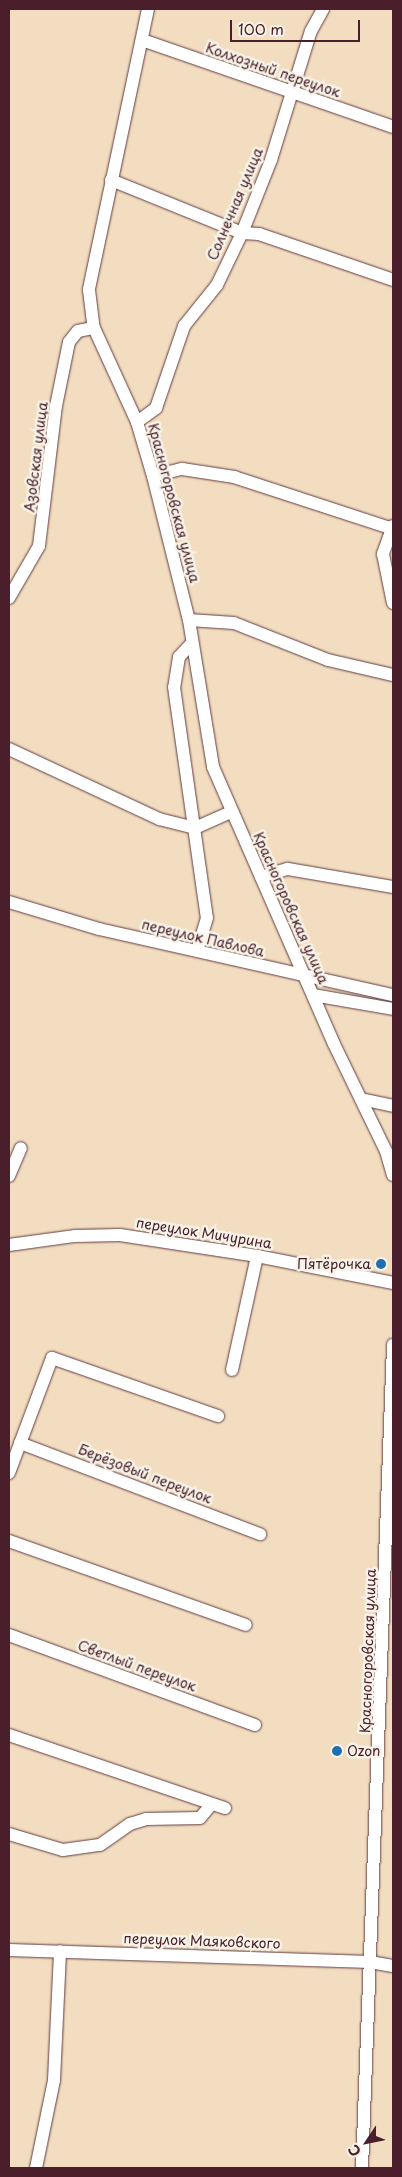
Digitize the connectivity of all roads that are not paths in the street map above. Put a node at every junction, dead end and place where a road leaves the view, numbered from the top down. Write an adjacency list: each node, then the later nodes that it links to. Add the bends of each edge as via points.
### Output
1 (148, 9): 3 (street)
2 (323, 9): 4 (street, Солнечная улица, via 311,31)
3 (142, 40): 4 (street, Колхозный переулок); 6 (street)
4 (293, 94): 5 (street, Колхозный переулок); 7 (street, Солнечная улица)
5 (393, 127)
6 (111, 180): 7 (street); 9 (street, Красногоровская улица, via 89,290)
7 (242, 233): 8 (street, via 259,234); 10 (street, Солнечная улица, via 217,285 184,326 156,408)
8 (393, 280)
9 (94, 328): 10 (street, Красногоровская улица); 13 (street, Азовская улица, via 78,331 69,342 56,406 39,546)
10 (138, 422): 11 (street, Красногоровская улица)
11 (153, 476): 12 (street, via 182,469 234,477); 15 (street, Красногоровская улица)
12 (393, 528): 14 (street, via 383,554)
13 (9, 598)
14 (393, 603)
15 (189, 620): 16 (street, Красногоровская улица); 17 (street, via 234,623 328,660)
16 (192, 643): 19 (street, Красногоровская улица, via 213,767); 20 (street, via 179,657 174,687)
17 (393, 675)
18 (9, 749): 20 (street, via 143,812)
19 (231, 812): 20 (street); 21 (street, Красногоровская улица)
20 (195, 828): 24 (street, via 207,918)
21 (261, 877): 22 (street, via 288,869); 25 (street, Красногоровская улица)
22 (393, 887)
23 (9, 902): 24 (street, переулок Павлова, via 99,929)
24 (197, 951): 25 (street, переулок Павлова)
25 (305, 976): 26 (street, Красногоровская улица); 27 (street, переулок Павлова)
26 (313, 995): 28 (street); 29 (street, Красногоровская улица)
27 (393, 995)
28 (393, 1009)
29 (361, 1099): 30 (street); 33 (street, Красногоровская улица)
30 (393, 1106)
31 (21, 1148): 32 (street)
32 (9, 1176)
33 (393, 1176)
34 (9, 1246): 35 (street, переулок Мичурина, via 75,1236 120,1235)
35 (257, 1256): 36 (street, переулок Мичурина); 38 (street)
36 (393, 1283)
37 (393, 1345): 39 (street, Красногоровская улица)
38 (232, 1370)
39 (393, 1391): 43 (street, Красногоровская улица)
40 (218, 1416): 41 (street, via 52,1358)
41 (20, 1443): 42 (street); 44 (street, Берёзовый переулок)
42 (9, 1473)
43 (391, 1498): 46 (street, Красногоровская улица)
44 (260, 1534)
45 (9, 1540): 47 (street)
46 (389, 1608): 56 (street, Красногоровская улица)
47 (246, 1625)
48 (9, 1635): 49 (street, Светлый переулок)
49 (255, 1725)
50 (9, 1735): 51 (street)
51 (210, 1806): 52 (street); 53 (street, via 200,1818 146,1819 130,1824 100,1845 63,1850)
52 (225, 1808)
53 (9, 1834)
54 (9, 1950): 55 (street, переулок Маяковского)
55 (60, 1952): 56 (street, переулок Маяковского); 58 (street, via 54,2080)
56 (370, 1962): 57 (street, переулок Маяковского); 59 (street, Красногоровская улица)
57 (393, 1966)
58 (36, 2168)
59 (362, 2168)

